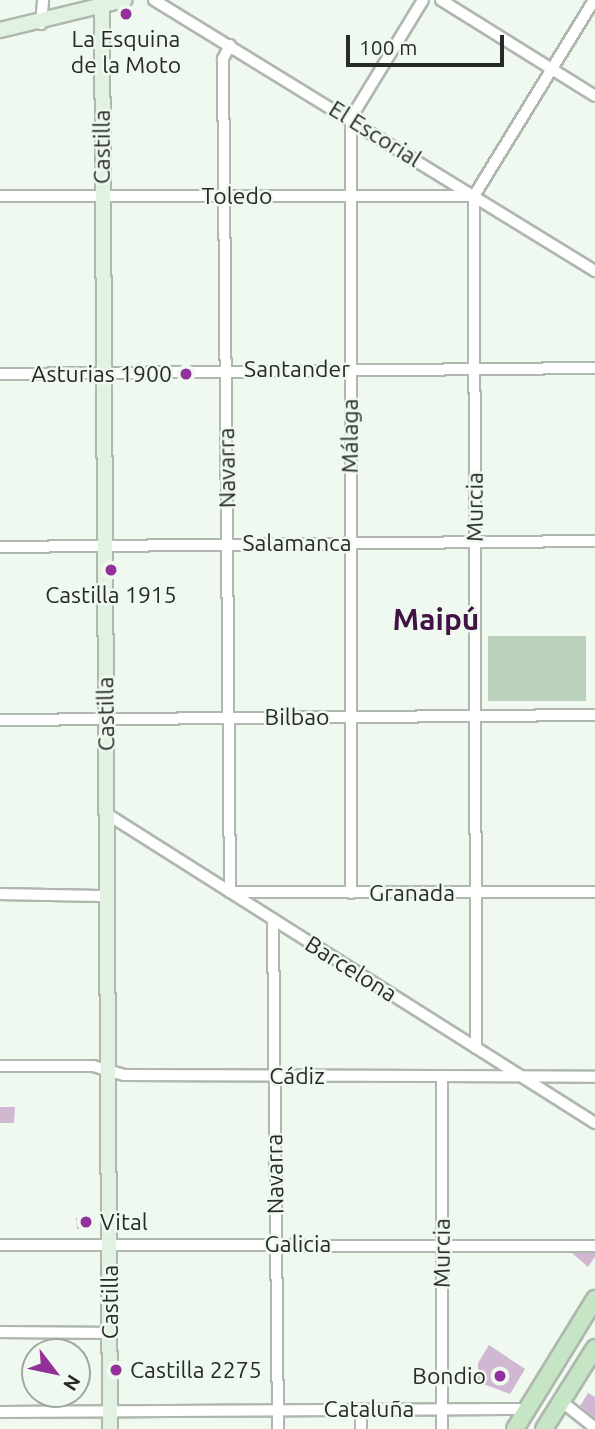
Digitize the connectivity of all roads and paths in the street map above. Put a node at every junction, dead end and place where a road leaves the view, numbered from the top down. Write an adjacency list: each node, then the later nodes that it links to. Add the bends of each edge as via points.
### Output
1 (43, 0): 8 (street)
2 (124, 0): 7 (street)
3 (154, 0): 10 (street, El Escorial)
4 (423, 0): 13 (street, Málaga)
5 (441, 0): 11 (street)
6 (589, 2): 11 (street)
7 (104, 4): 8 (street); 16 (street, Castilla)
8 (41, 24): 9 (street)
9 (0, 30)
10 (230, 46): 13 (street, El Escorial); 17 (street, Navarra, via 223,59)
11 (552, 69): 12 (street); 18 (street)
12 (595, 96)
13 (351, 118): 14 (street, Málaga); 18 (street, El Escorial)
14 (349, 195): 17 (street, Toledo); 18 (street, Toledo); 20 (street, Málaga)
15 (0, 196): 16 (street, Toledo)
16 (102, 196): 17 (street, Toledo); 25 (street, Castilla)
17 (224, 196): 22 (street, Navarra)
18 (474, 196): 19 (street, El Escorial); 23 (street, Murcia)
19 (595, 271)
20 (350, 368): 22 (street, Santander); 23 (street, Santander); 30 (street, Málaga)
21 (595, 368): 23 (street, Santander)
22 (225, 369): 25 (street, Santander); 29 (street, Navarra)
23 (475, 370): 27 (street, Murcia)
24 (0, 373): 25 (street, Santander)
25 (102, 373): 28 (street, Castilla)
26 (595, 541): 27 (street, Salamanca)
27 (475, 542): 30 (street, Salamanca); 33 (street, Murcia)
28 (102, 543): 29 (street, Salamanca); 31 (street, Salamanca); 35 (street, Castilla)
29 (228, 543): 30 (street, Salamanca); 36 (street, Navarra)
30 (351, 543): 34 (street, Málaga)
31 (0, 547)
32 (595, 715): 33 (street, Bilbao)
33 (475, 716): 34 (street, Bilbao); 43 (street, Murcia)
34 (352, 717): 36 (street, Bilbao); 41 (street, Málaga)
35 (106, 718): 36 (street, Bilbao); 37 (street, Bilbao); 38 (street, Castilla)
36 (230, 718): 39 (street, Navarra)
37 (0, 720)
38 (107, 814): 39 (street, Barcelona); 44 (street, Castilla)
39 (230, 892): 41 (street, Granada); 45 (street, Barcelona)
40 (595, 892): 43 (street, Granada)
41 (351, 893): 43 (street, Granada)
42 (0, 894): 44 (street)
43 (475, 894): 46 (street, Murcia)
44 (108, 896): 48 (street, Castilla)
45 (273, 919): 46 (street, Barcelona); 49 (street, Navarra)
46 (476, 1048): 51 (street, Barcelona)
47 (0, 1066): 48 (street, Cádiz)
48 (109, 1071): 49 (street, Cádiz); 57 (street, Castilla)
49 (274, 1076): 50 (street, Cádiz); 54 (street, Navarra)
50 (442, 1076): 51 (street, Cádiz); 55 (street, Murcia)
51 (521, 1077): 52 (street, Cádiz); 53 (street, Barcelona)
52 (595, 1077)
53 (595, 1124)
54 (276, 1244): 55 (street, Galicia); 57 (street, Galicia); 67 (street, Navarra)
55 (442, 1244): 58 (street, Galicia); 64 (street, Murcia)
56 (0, 1245): 57 (street, Galicia)
57 (109, 1245): 61 (street, Castilla)
58 (595, 1246)
59 (595, 1299): 66 (main road)
60 (0, 1332): 61 (street)
61 (110, 1333): 68 (street, Castilla)
62 (595, 1348): 63 (main road)
63 (561, 1401): 70 (street); 76 (main road)
64 (442, 1408): 65 (street, Cataluña); 66 (street, Cataluña); 74 (street, Murcia)
65 (361, 1409): 67 (street, Cataluña); 73 (street)
66 (528, 1409): 75 (main road)
67 (278, 1410): 68 (street, Cataluña); 72 (street, Navarra)
68 (110, 1411): 69 (street, Cataluña); 71 (street, Castilla)
69 (0, 1412)
70 (595, 1428)
71 (110, 1429)
72 (278, 1429)
73 (361, 1429)
74 (442, 1429)
75 (515, 1429)
76 (544, 1429)

